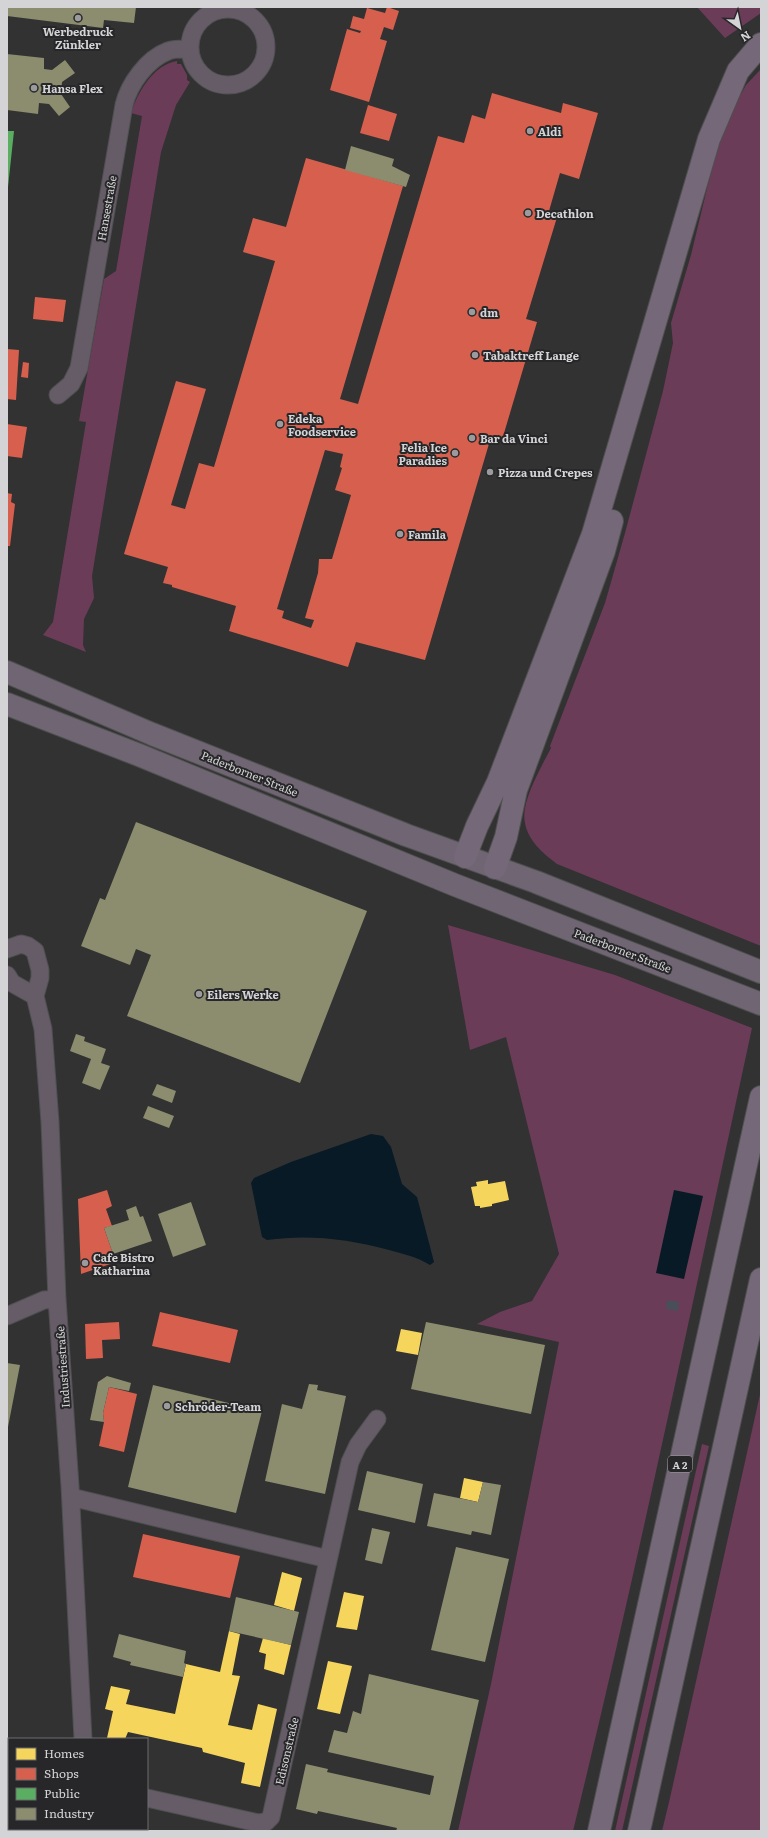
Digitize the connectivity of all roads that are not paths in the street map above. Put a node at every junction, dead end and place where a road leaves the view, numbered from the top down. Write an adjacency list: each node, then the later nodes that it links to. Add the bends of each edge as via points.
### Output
1 (214, 9): 3 (street, via 193,32); 3 (street, via 230,9 253,18 261,28 265,40 266,52 262,64 244,82 219,84 207,79 199,71 193,62)
2 (761, 44): 5 (highway, via 738,71)
3 (190, 49): 7 (street, Hansestraße, via 167,51 156,58 133,82 128,92 122,112 79,368 71,384)
4 (761, 60): 5 (highway)
5 (728, 96): 6 (highway, via 709,139)
6 (662, 301): 10 (highway, via 593,534 498,782); 11 (highway, via 630,461 604,551 516,790 506,837)
7 (58, 395)
8 (7, 672): 10 (main road, Paderborner Straße, via 230,765)
9 (7, 704): 12 (main road, Paderborner Straße, via 139,755)
10 (465, 857): 11 (main road, Paderborner Straße); 12 (main road)
11 (495, 868): 13 (main road); 15 (main road, Paderborner Straße)
12 (455, 885): 13 (main road, Paderborner Straße)
13 (485, 896): 18 (main road, Paderborner Straße)
14 (7, 949): 17 (street, Industriestraße, via 21,944 35,951 40,978)
15 (761, 972)
16 (7, 974): 17 (street, via 12,983)
17 (35, 996): 21 (street, Industriestraße, via 44,1043)
18 (761, 1004)
19 (761, 1098): 28 (highway, A 2)
20 (761, 1279): 29 (highway)
21 (57, 1299): 22 (street, via 44,1300); 24 (street, Industriestraße)
22 (7, 1316)
23 (377, 1419): 25 (street, Edisonstraße, via 358,1445 350,1462)
24 (71, 1497): 25 (street); 26 (street, Industriestraße)
25 (328, 1559): 27 (street, Edisonstraße, via 270,1816 266,1822 258,1823)
26 (83, 1738)
27 (148, 1798)
28 (599, 1831)
29 (639, 1831)

